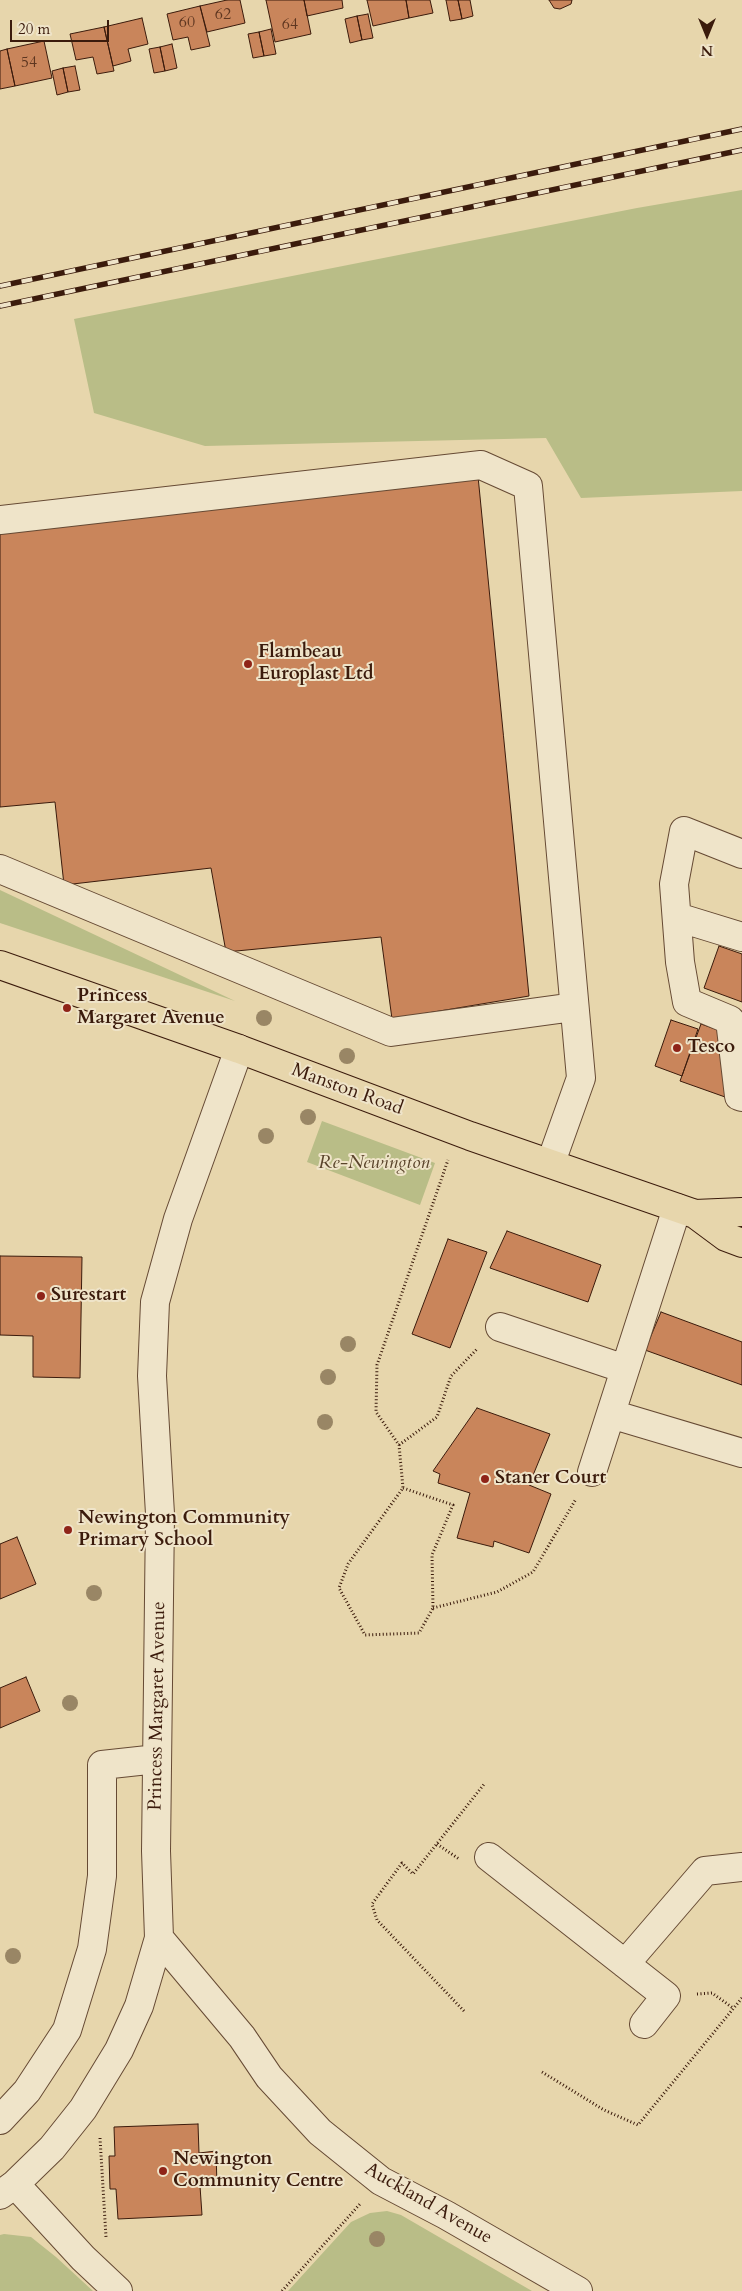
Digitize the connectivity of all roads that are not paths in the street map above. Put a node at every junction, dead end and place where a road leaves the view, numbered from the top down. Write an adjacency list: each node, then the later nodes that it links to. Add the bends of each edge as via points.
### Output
1 (0, 520): 7 (street, via 481,466 528,486)
2 (742, 854): 4 (street, via 684,831 674,884)
3 (0, 869): 7 (street, via 391,1032)
4 (677, 917): 5 (street); 9 (street, via 687,1002 730,1020 739,1096)
5 (742, 937)
6 (0, 965): 8 (main road, Manston Road)
7 (574, 1007): 10 (street, via 582,1078)
8 (239, 1049): 10 (main road, Manston Road, via 458,1131); 19 (street, Princess Margaret Avenue, via 178,1219 155,1302 152,1376 160,1514)
9 (742, 1097)
10 (551, 1162): 11 (main road, Manston Road)
11 (686, 1211): 12 (main road, Manston Road); 13 (main road, Manston Road, via 726,1237); 15 (street)
12 (742, 1212)
13 (742, 1243)
14 (500, 1326): 15 (street)
15 (625, 1369): 16 (street)
16 (611, 1414): 17 (street); 18 (street)
17 (742, 1453)
18 (592, 1472)
19 (158, 1759): 22 (street, Princess Margaret Avenue, via 156,1851); 25 (street, via 102,1765 102,1876 92,1949 67,2030 28,2091)
20 (489, 1857): 23 (street)
21 (742, 1866): 23 (street, via 705,1871)
22 (159, 1938): 26 (street, Princess Margaret Avenue, via 139,2006 119,2050 83,2109 52,2148); 28 (street, Auckland Avenue, via 242,2037 275,2084 320,2132 382,2181)
23 (625, 1964): 24 (street, via 666,1996)
24 (644, 2024)
25 (0, 2120)
26 (8, 2189): 27 (street, Princess Margaret Avenue)
27 (113, 2287)
28 (578, 2291)

